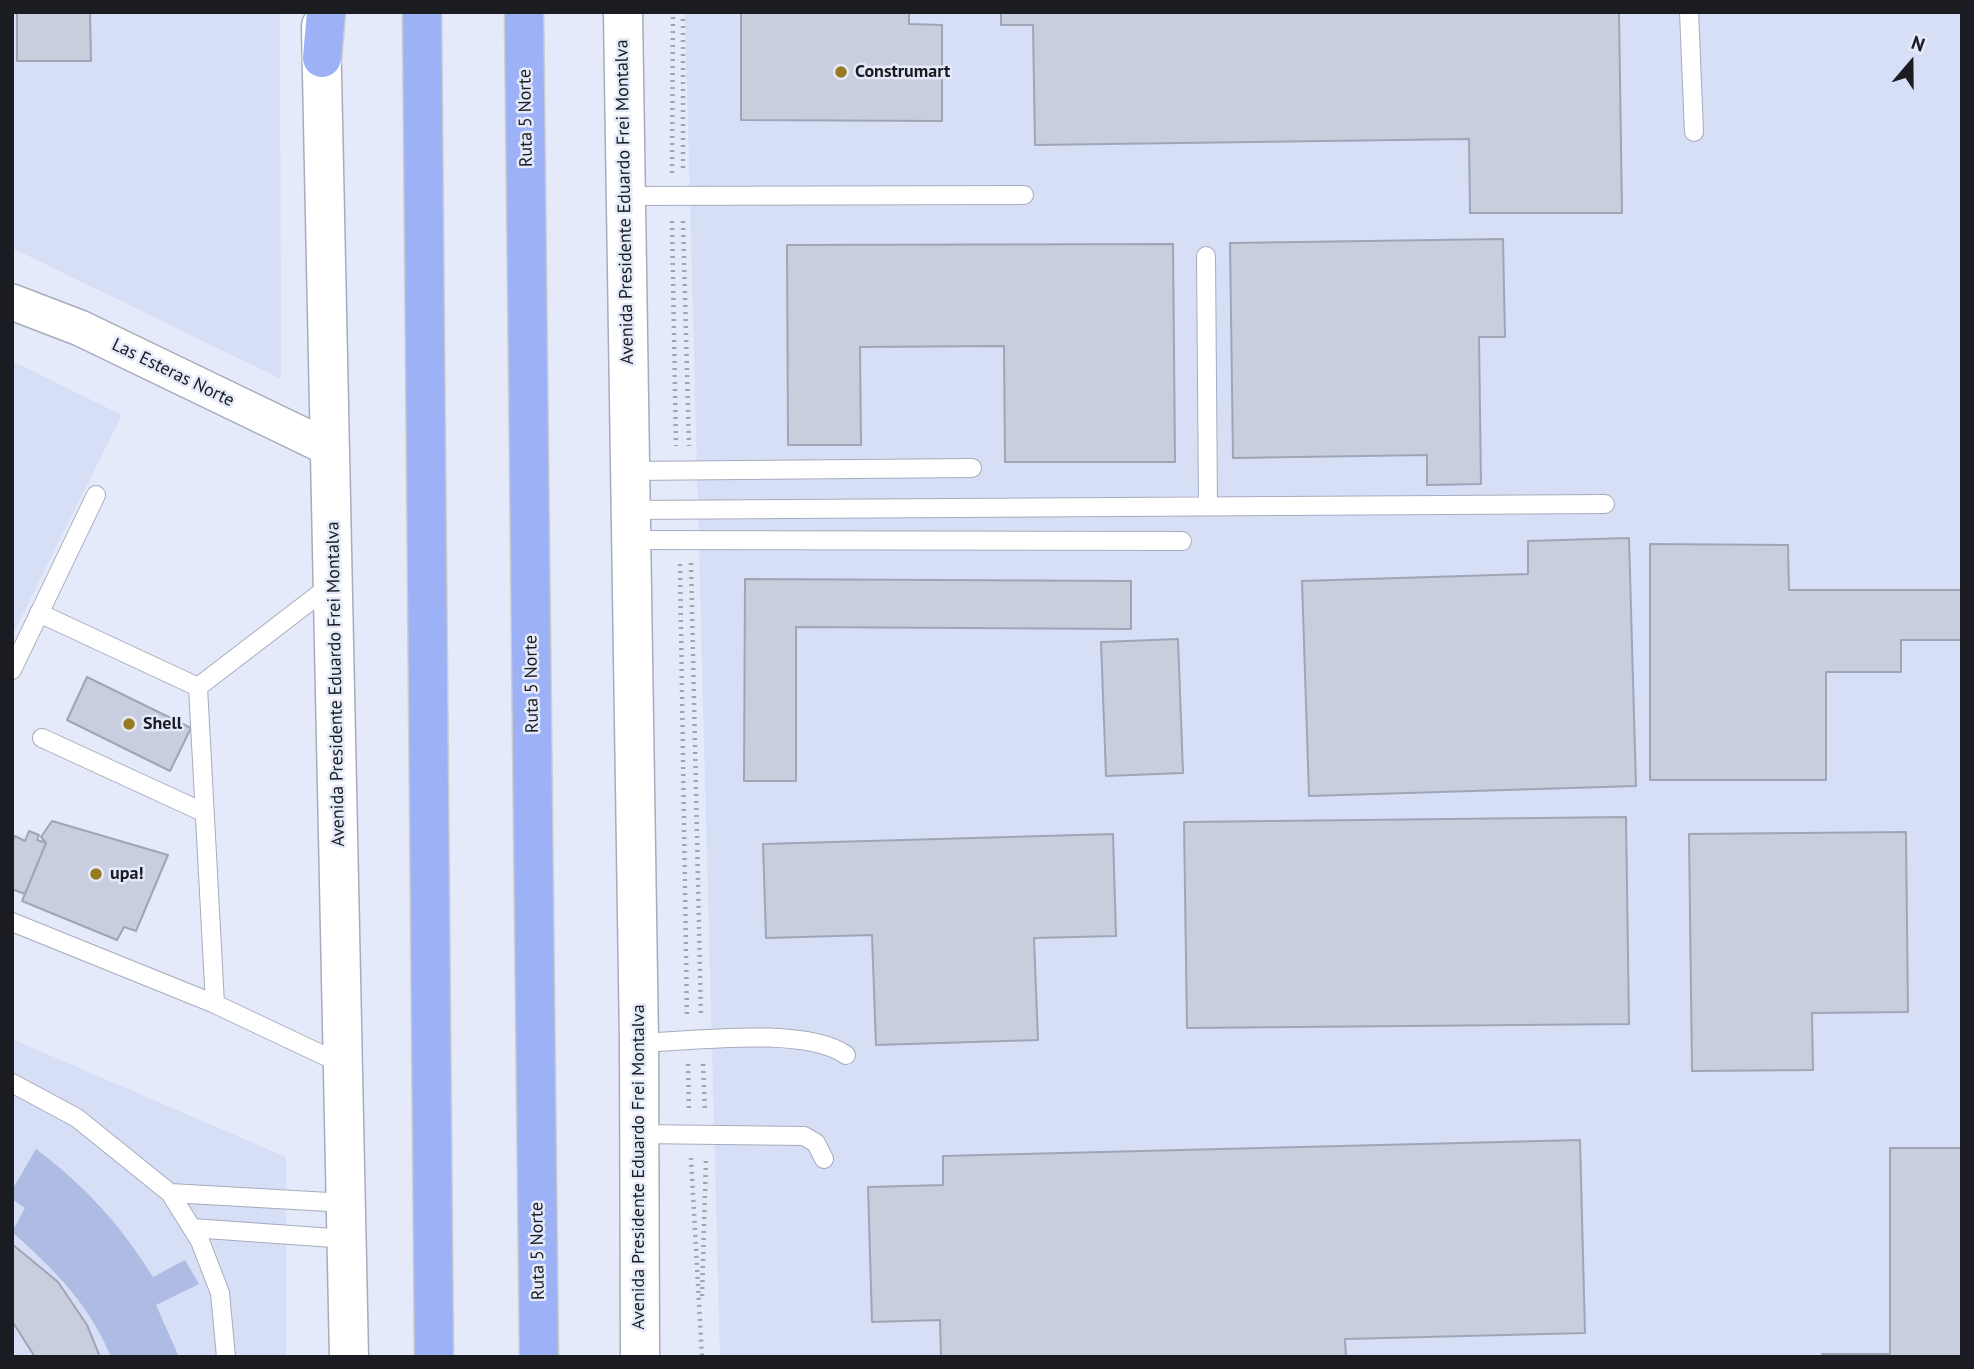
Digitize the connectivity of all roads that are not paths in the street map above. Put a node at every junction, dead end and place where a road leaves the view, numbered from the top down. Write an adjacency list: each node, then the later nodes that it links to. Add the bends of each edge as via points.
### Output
1 (320, 12): 7 (main road, Avenida Presidente Eduardo Frei Montalva)
2 (326, 12): 7 (highway)
3 (422, 12): 40 (highway)
4 (524, 12): 41 (highway, Ruta 5 Norte)
5 (623, 12): 10 (main road, Avenida Presidente Eduardo Frei Montalva)
6 (1689, 12): 8 (lane)
7 (322, 58): 13 (main road, Avenida Presidente Eduardo Frei Montalva)
8 (1694, 132)
9 (1024, 195): 10 (lane)
10 (626, 196): 15 (main road, Avenida Presidente Eduardo Frei Montalva)
11 (1206, 256): 18 (lane)
12 (12, 302): 13 (street, Las Esteras Norte, via 80,328)
13 (331, 449): 21 (main road, Avenida Presidente Eduardo Frei Montalva)
14 (972, 468): 15 (lane)
15 (629, 471): 19 (main road, Avenida Presidente Eduardo Frei Montalva)
16 (96, 495): 22 (lane)
17 (1605, 504): 18 (lane)
18 (1208, 505): 19 (lane)
19 (630, 525): 20 (lane, via 685,540); 29 (main road, Avenida Presidente Eduardo Frei Montalva)
20 (1182, 541)
21 (334, 583): 24 (lane); 31 (main road, Avenida Presidente Eduardo Frei Montalva)
22 (39, 613): 23 (lane); 24 (lane)
23 (12, 670)
24 (198, 687): 26 (lane)
25 (42, 738): 26 (lane)
26 (205, 813): 28 (lane)
27 (12, 922): 28 (lane)
28 (215, 1004): 31 (lane)
29 (639, 1043): 30 (lane, via 785,1039 831,1044); 33 (main road, Avenida Presidente Eduardo Frei Montalva)
30 (846, 1055)
31 (345, 1065): 36 (main road, Avenida Presidente Eduardo Frei Montalva)
32 (12, 1083): 35 (lane, via 77,1118)
33 (638, 1135): 34 (lane, via 804,1136 816,1143); 42 (main road, Avenida Presidente Eduardo Frei Montalva)
34 (824, 1159)
35 (170, 1193): 36 (lane); 37 (lane)
36 (347, 1221): 37 (lane); 39 (main road, Avenida Presidente Eduardo Frei Montalva)
37 (192, 1228): 38 (lane, via 220,1293)
38 (226, 1357)
39 (349, 1357)
40 (434, 1357)
41 (539, 1357)
42 (639, 1357)

